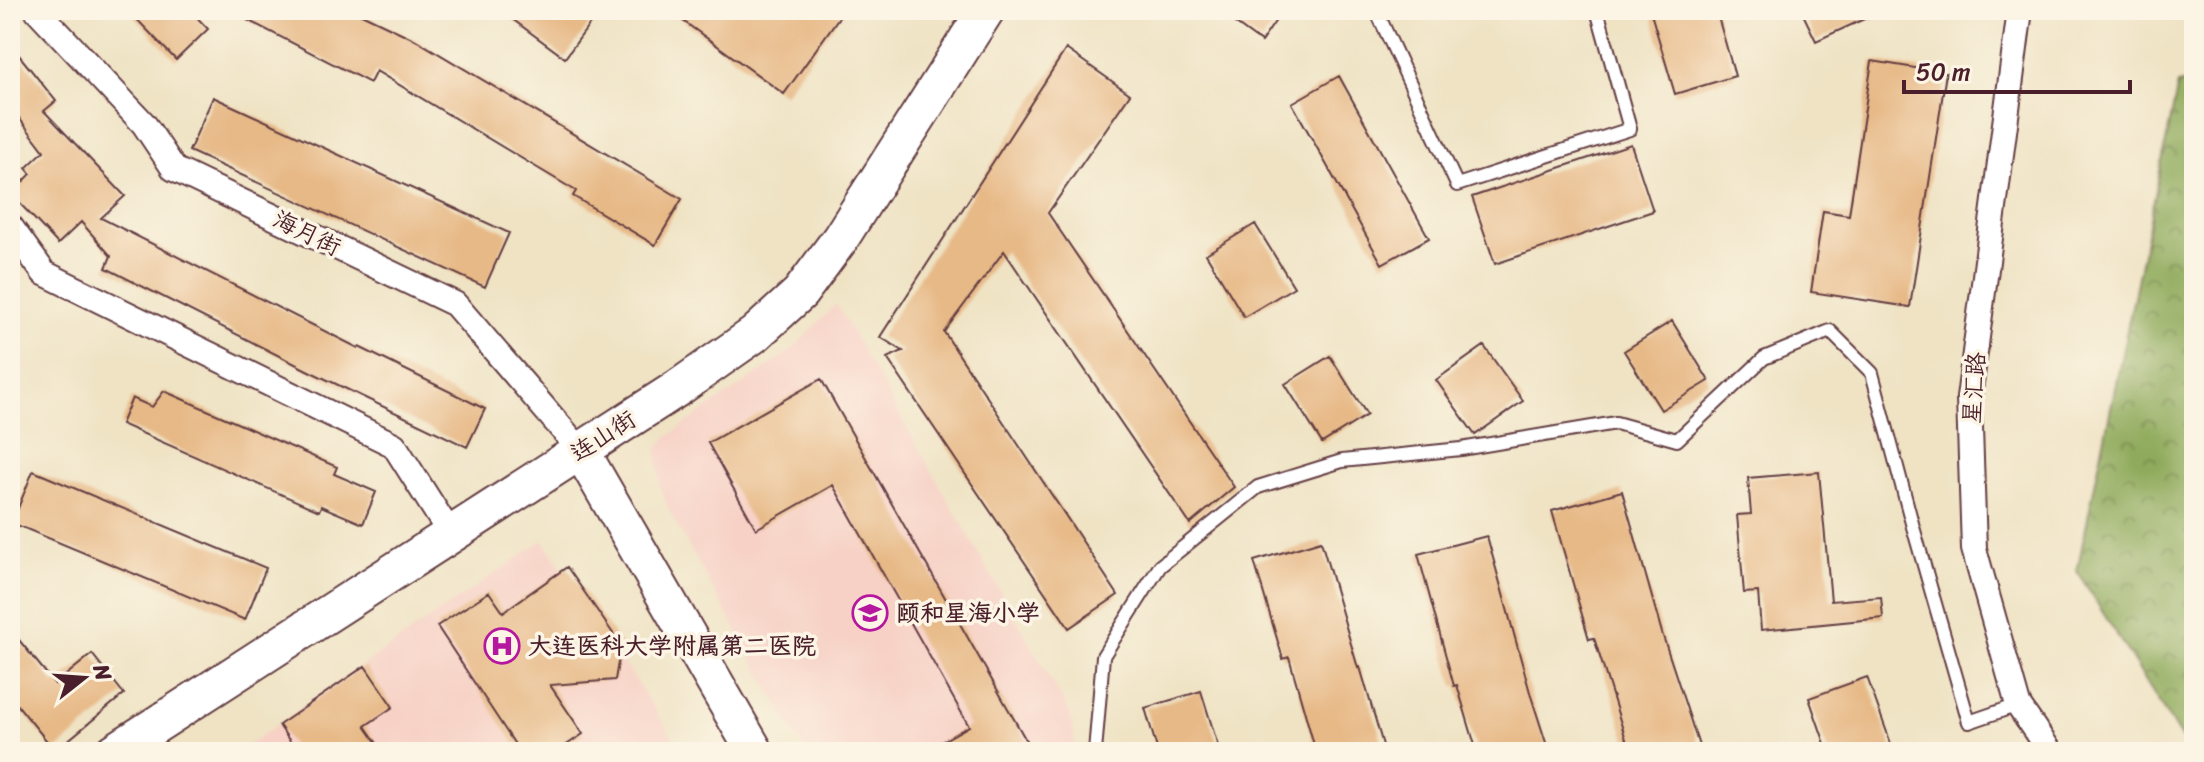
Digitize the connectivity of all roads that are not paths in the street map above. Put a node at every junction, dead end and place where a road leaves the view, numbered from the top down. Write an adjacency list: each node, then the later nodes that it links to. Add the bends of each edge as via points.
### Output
1 (37, 10): 7 (street, 海月街, via 144,124 174,169 455,304)
2 (986, 10): 7 (street, 连山街, via 800,293 755,334)
3 (1376, 10): 4 (lane, via 1457,185 1630,129)
4 (1597, 10)
5 (2020, 10): 9 (street, 星汇路, via 1969,398 1974,549)
6 (10, 226): 8 (street, via 44,273 394,445)
7 (581, 451): 8 (street, 连山街); 11 (street)
8 (451, 535): 10 (street, 连山街)
9 (2018, 705): 12 (lane, via 1969,722 1872,373 1830,331 1764,358 1677,440 1616,423 1461,449 1342,461 1258,487 1160,566 1103,656); 13 (street, 星汇路)
10 (114, 752)
11 (755, 752)
12 (1095, 752)
13 (2050, 752)

